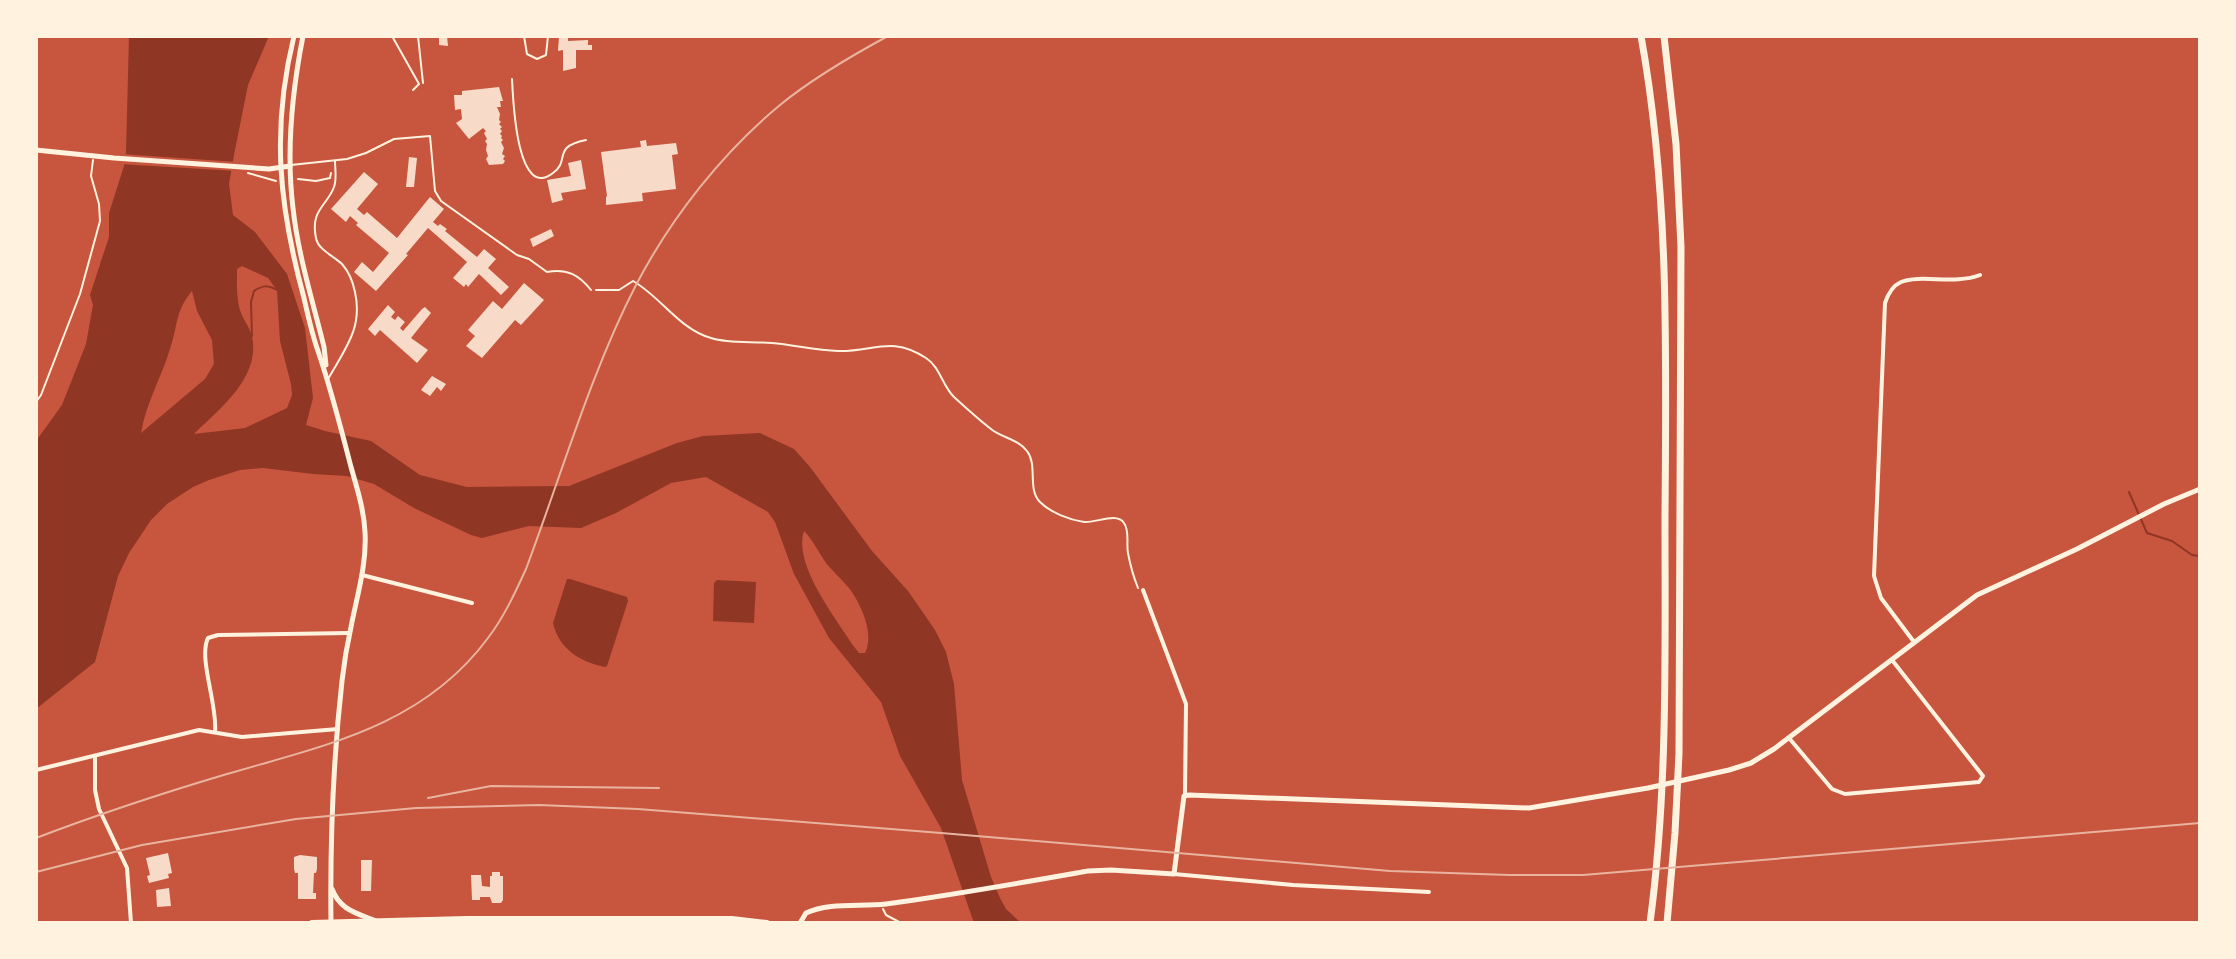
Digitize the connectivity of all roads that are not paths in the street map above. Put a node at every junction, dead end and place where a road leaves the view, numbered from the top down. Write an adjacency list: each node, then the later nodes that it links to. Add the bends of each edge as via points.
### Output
1 (294, 36): 14 (street, via 282,98)
2 (303, 36): 13 (street)
3 (418, 36): 9 (lane)
4 (524, 36): 5 (lane, via 527,54 537,59 546,55)
5 (548, 36)
6 (1641, 36): 43 (highway, via 1659,163 1665,280 1663,757)
7 (1664, 36): 44 (highway, via 1681,247 1679,754)
8 (512, 79): 10 (lane, via 517,136 529,171 551,175 566,148)
9 (423, 83)
10 (586, 140)
11 (36, 150): 14 (street)
12 (335, 160): 13 (lane); 16 (lane, via 357,157 400,138 430,136 435,191 441,201 517,255 547,272 570,272); 17 (lane, via 335,185 318,210 316,237 350,275 358,315 355,332)
13 (290, 166): 14 (street); 17 (street, via 296,227)
14 (280, 168): 17 (street, via 291,250)
15 (1980, 275): 23 (street, via 1902,281 1885,303 1874,576 1881,598)
16 (591, 290)
17 (327, 377): 19 (street, via 366,536)
18 (2200, 489): 23 (street, via 1984,591)
19 (362, 575): 21 (street); 22 (street)
20 (1143, 590): 30 (street, via 1186,704)
21 (472, 603)
22 (349, 633): 25 (street); 26 (street, via 208,638)
23 (1914, 642): 24 (street)
24 (1892, 660): 27 (street); 27 (street, via 1983,776 1979,782 1845,794 1832,789)
25 (338, 729): 26 (street, via 242,737); 32 (street)
26 (215, 732): 28 (street, via 192,731)
27 (1789, 738): 30 (street, via 1742,766 1547,807)
28 (95, 756): 29 (street); 38 (street, via 99,809 127,868)
29 (36, 770)
30 (1184, 796): 31 (street)
31 (1174, 874): 33 (street); 42 (street, via 1101,870 959,894 818,908)
32 (330, 884): 34 (street, via 343,908); 40 (street)
33 (1429, 892)
34 (377, 921): 35 (main road); 40 (main road)
35 (463, 921): 36 (main road)
36 (571, 921): 37 (main road)
37 (692, 921): 41 (main road)
38 (131, 923)
39 (312, 923): 40 (main road)
40 (331, 923)
41 (767, 923)
42 (800, 923)
43 (1650, 923)
44 (1667, 923)

